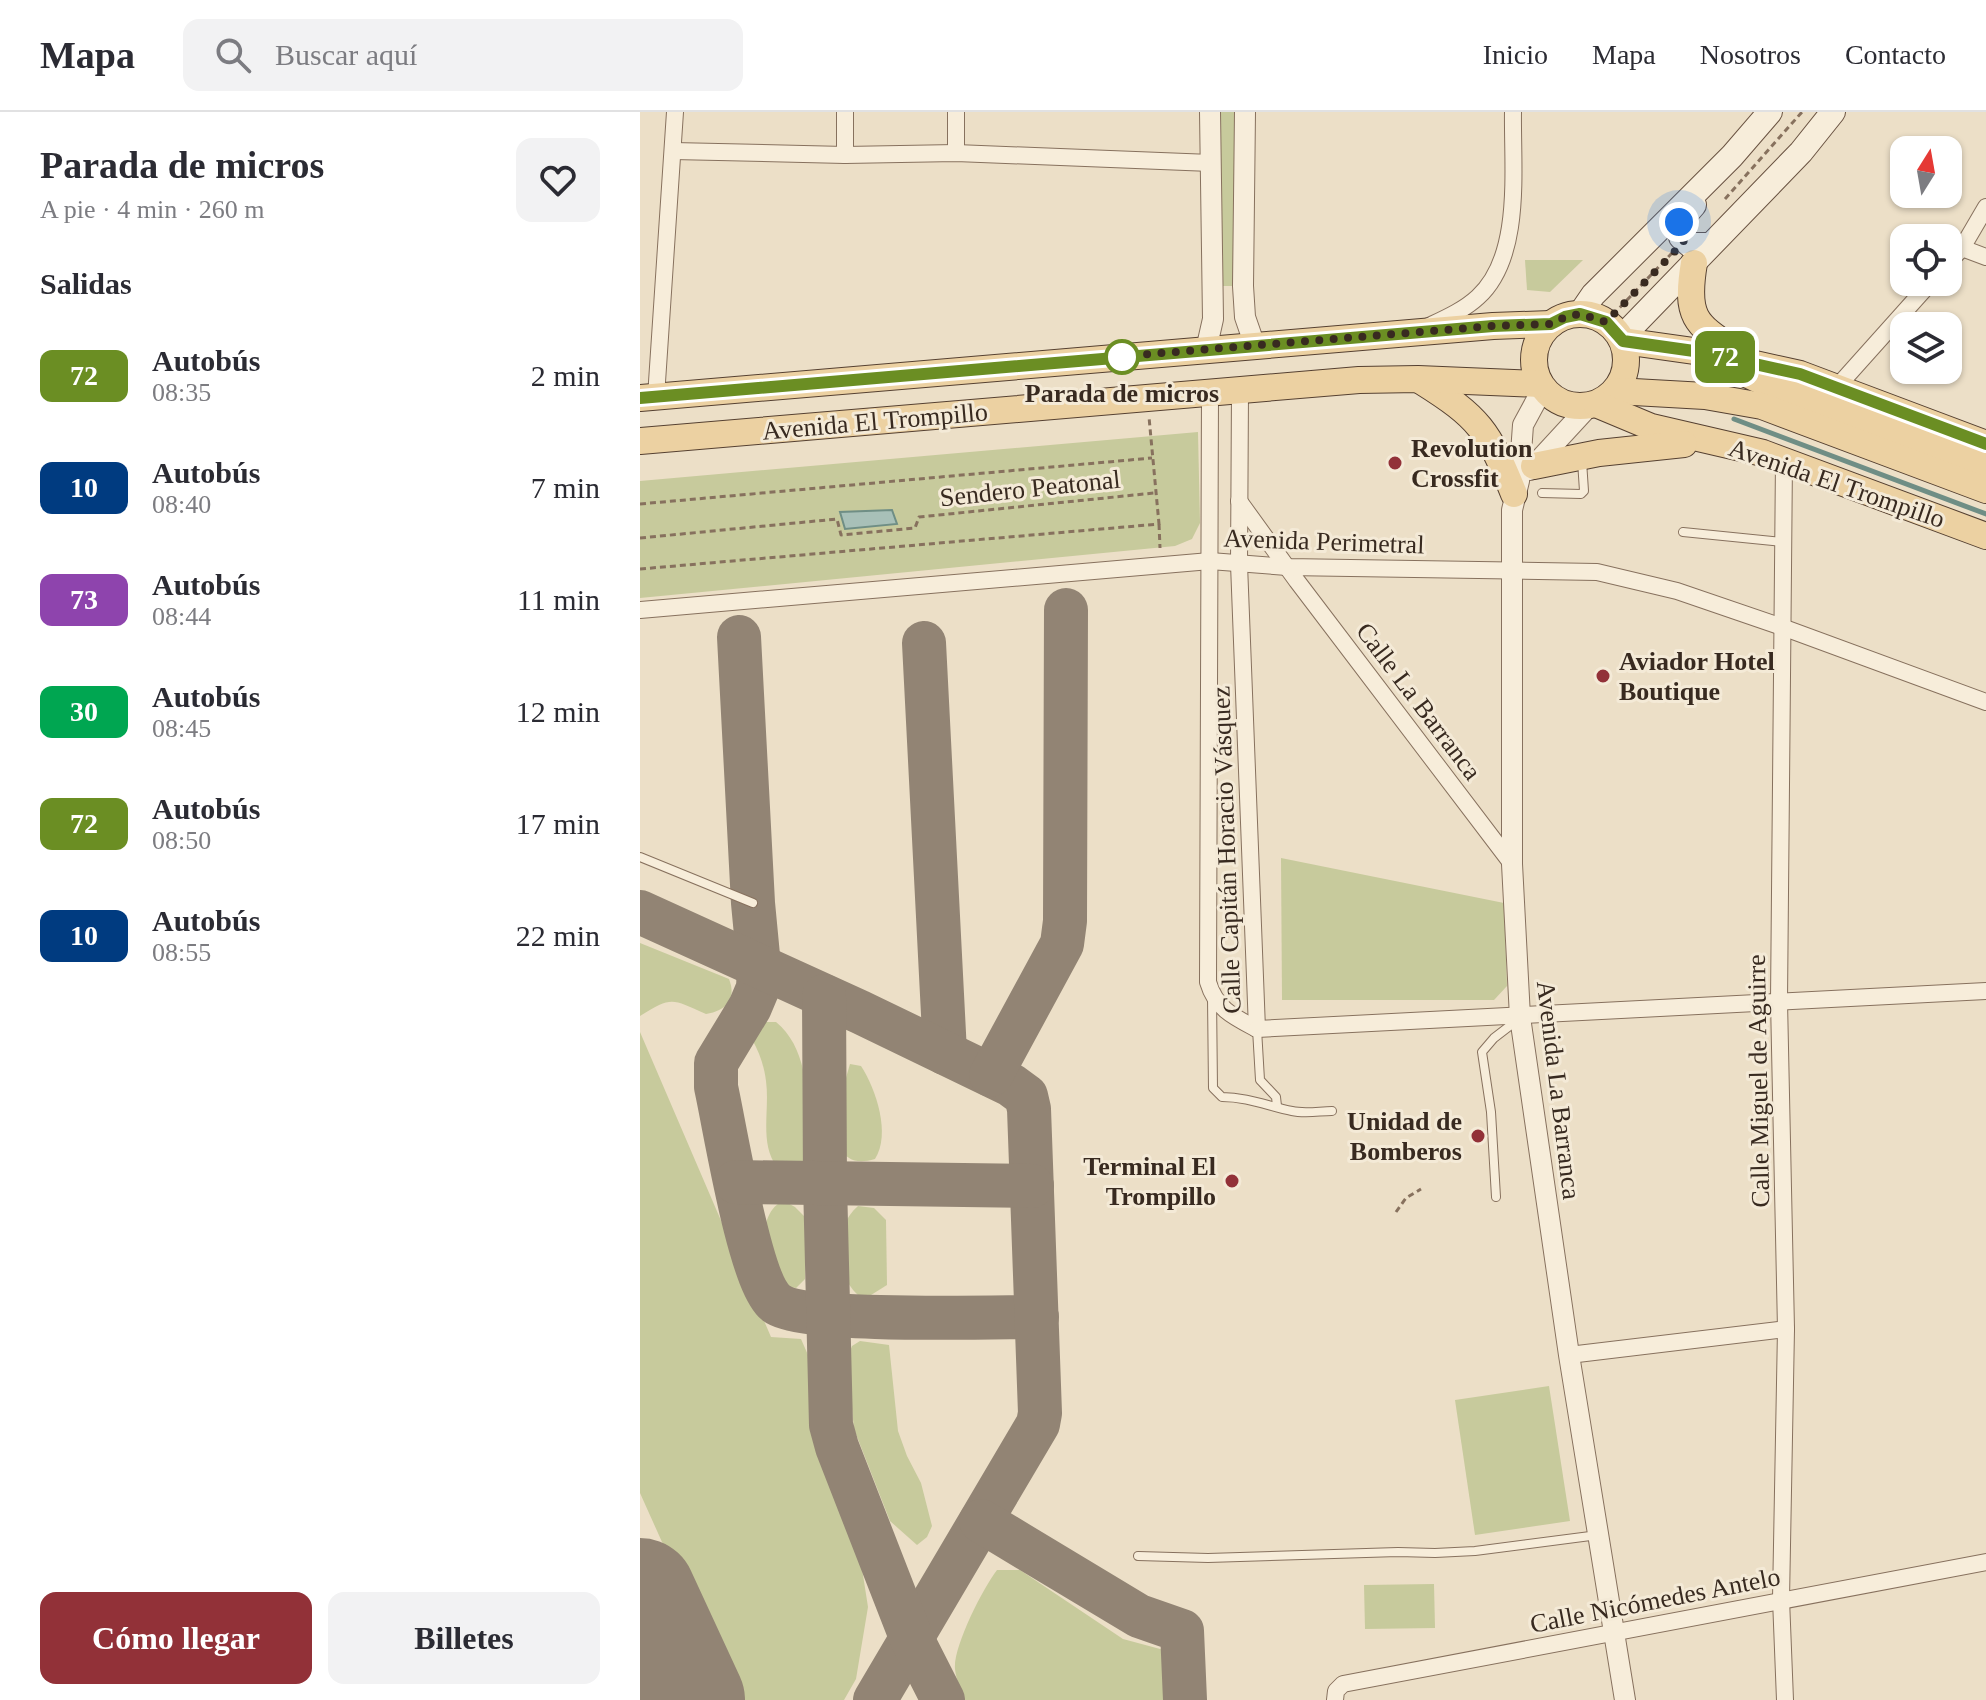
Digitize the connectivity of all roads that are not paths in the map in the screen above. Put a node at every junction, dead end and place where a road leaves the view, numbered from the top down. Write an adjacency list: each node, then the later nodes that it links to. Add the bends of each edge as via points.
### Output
1 (675, 112): 9 (street)
2 (845, 112): 11 (street)
3 (956, 112): 10 (street)
4 (1210, 112): 13 (street)
5 (1245, 112): 19 (street)
6 (1513, 112): 23 (street, via 1511,227 1505,253 1477,298)
7 (1770, 112): 12 (main road)
8 (1833, 112): 16 (main road, via 1801,152)
9 (673, 151): 11 (street); 34 (street)
10 (956, 153): 11 (street); 13 (street)
11 (845, 155)
12 (1732, 156): 16 (main road, via 1679,222 1679,230); 21 (main road)
13 (1211, 163): 18 (street)
14 (1986, 207): 15 (street)
15 (1962, 248): 17 (street)
16 (1696, 250): 24 (main road); 28 (main road, via 1689,292 1699,324)
17 (1986, 257)
18 (1213, 285): 19 (street, via 1227,298); 26 (street)
19 (1243, 286): 25 (street, via 1245,317)
20 (1918, 296): 31 (street)
21 (1580, 314): 22 (main road); 24 (main road)
22 (1551, 324): 23 (main road, Avenida El Trompillo); 30 (main road, via 1534,352)
23 (1417, 333): 25 (main road, Avenida El Trompillo)
24 (1617, 334): 27 (main road); 35 (main road, via 1627,367)
25 (1255, 346): 26 (main road, Avenida El Trompillo)
26 (1206, 350): 34 (main road, Avenida El Trompillo)
27 (1701, 352): 28 (main road); 41 (main road, via 1780,390)
28 (1753, 363): 31 (main road)
29 (1418, 379): 30 (main road, Avenida El Trompillo); 32 (main road, Avenida El Trompillo); 42 (main road, via 1478,422 1500,461)
30 (1542, 386): 35 (main road, via 1563,404); 42 (street, Avenida La Barranca, via 1523,425)
31 (1837, 387): 38 (main road)
32 (1240, 392): 33 (main road, Avenida El Trompillo); 45 (street, Calle Capitán Horacio Vásquez)
33 (1210, 393): 36 (main road, Avenida El Trompillo); 49 (street, Calle Capitán Horacio Vásquez)
34 (648, 397)
35 (1600, 400): 37 (main road, Avenida El Trompillo, via 1651,427); 42 (street); 43 (main road, Avenida El Trompillo, via 1705,396 1762,406)
36 (640, 441)
37 (1716, 442): 39 (main road); 40 (main road, Avenida El Trompillo)
38 (1986, 444)
39 (1581, 457): 42 (main road); 44 (lane, via 1581,494)
40 (1784, 460): 47 (main road, Avenida El Trompillo); 48 (street, Calle Miguel de Aguirre)
41 (1986, 469)
42 (1522, 481): 52 (street, Avenida La Barranca)
43 (1986, 490)
44 (1542, 493)
45 (1239, 501): 50 (street, Calle Capitán Horacio Vásquez); 51 (street, Calle La Barranca)
46 (1683, 532): 48 (lane)
47 (1986, 536)
48 (1783, 542): 54 (street, Calle Miguel de Aguirre)
49 (1210, 561): 50 (street, Avenida Perimetral); 53 (street, Avenida Perimetral); 60 (street, Calle Capitán Horacio Vásquez)
50 (1239, 564): 51 (street, Avenida Perimetral); 63 (street, Calle Capitán Horacio Vásquez)
51 (1287, 567): 52 (street, Avenida Perimetral); 57 (street, Calle La Barranca)
52 (1513, 569): 54 (street, Avenida Perimetral, via 1597,572 1677,591); 57 (street, Avenida La Barranca)
53 (640, 610)
54 (1782, 627): 55 (street, Avenida Perimetral); 61 (street, Calle Miguel de Aguirre)
55 (1986, 702)
56 (640, 857): 58 (lane)
57 (1512, 864): 62 (street, Avenida La Barranca)
58 (753, 903)
59 (1986, 991): 61 (street)
60 (1212, 996): 63 (street, Calle Capitán Horacio Vásquez, via 1222,1010); 64 (lane, via 1213,1088 1222,1097)
61 (1779, 1001): 62 (street); 67 (street, Calle Miguel de Aguirre)
62 (1520, 1017): 63 (street); 66 (lane, via 1482,1052); 68 (street, Avenida La Barranca)
63 (1257, 1029): 64 (lane, via 1260,1080 1276,1097)
64 (1277, 1106): 65 (lane, via 1295,1112)
65 (1332, 1111)
66 (1496, 1197)
67 (1786, 1329): 68 (street); 72 (street, Calle Miguel de Aguirre)
68 (1569, 1355): 69 (street, Avenida La Barranca)
69 (1599, 1534): 70 (lane, via 1435,1553); 73 (street, Avenida La Barranca)
70 (1138, 1556)
71 (1986, 1562): 72 (street, Calle Nicómedes Antelo)
72 (1781, 1599): 73 (street, Calle Nicómedes Antelo); 76 (street, Calle Miguel de Aguirre)
73 (1614, 1633): 74 (street, Calle Nicómedes Antelo, via 1343,1684); 75 (street, Avenida La Barranca)
74 (1336, 1696)
75 (1625, 1700)
76 (1785, 1700)

